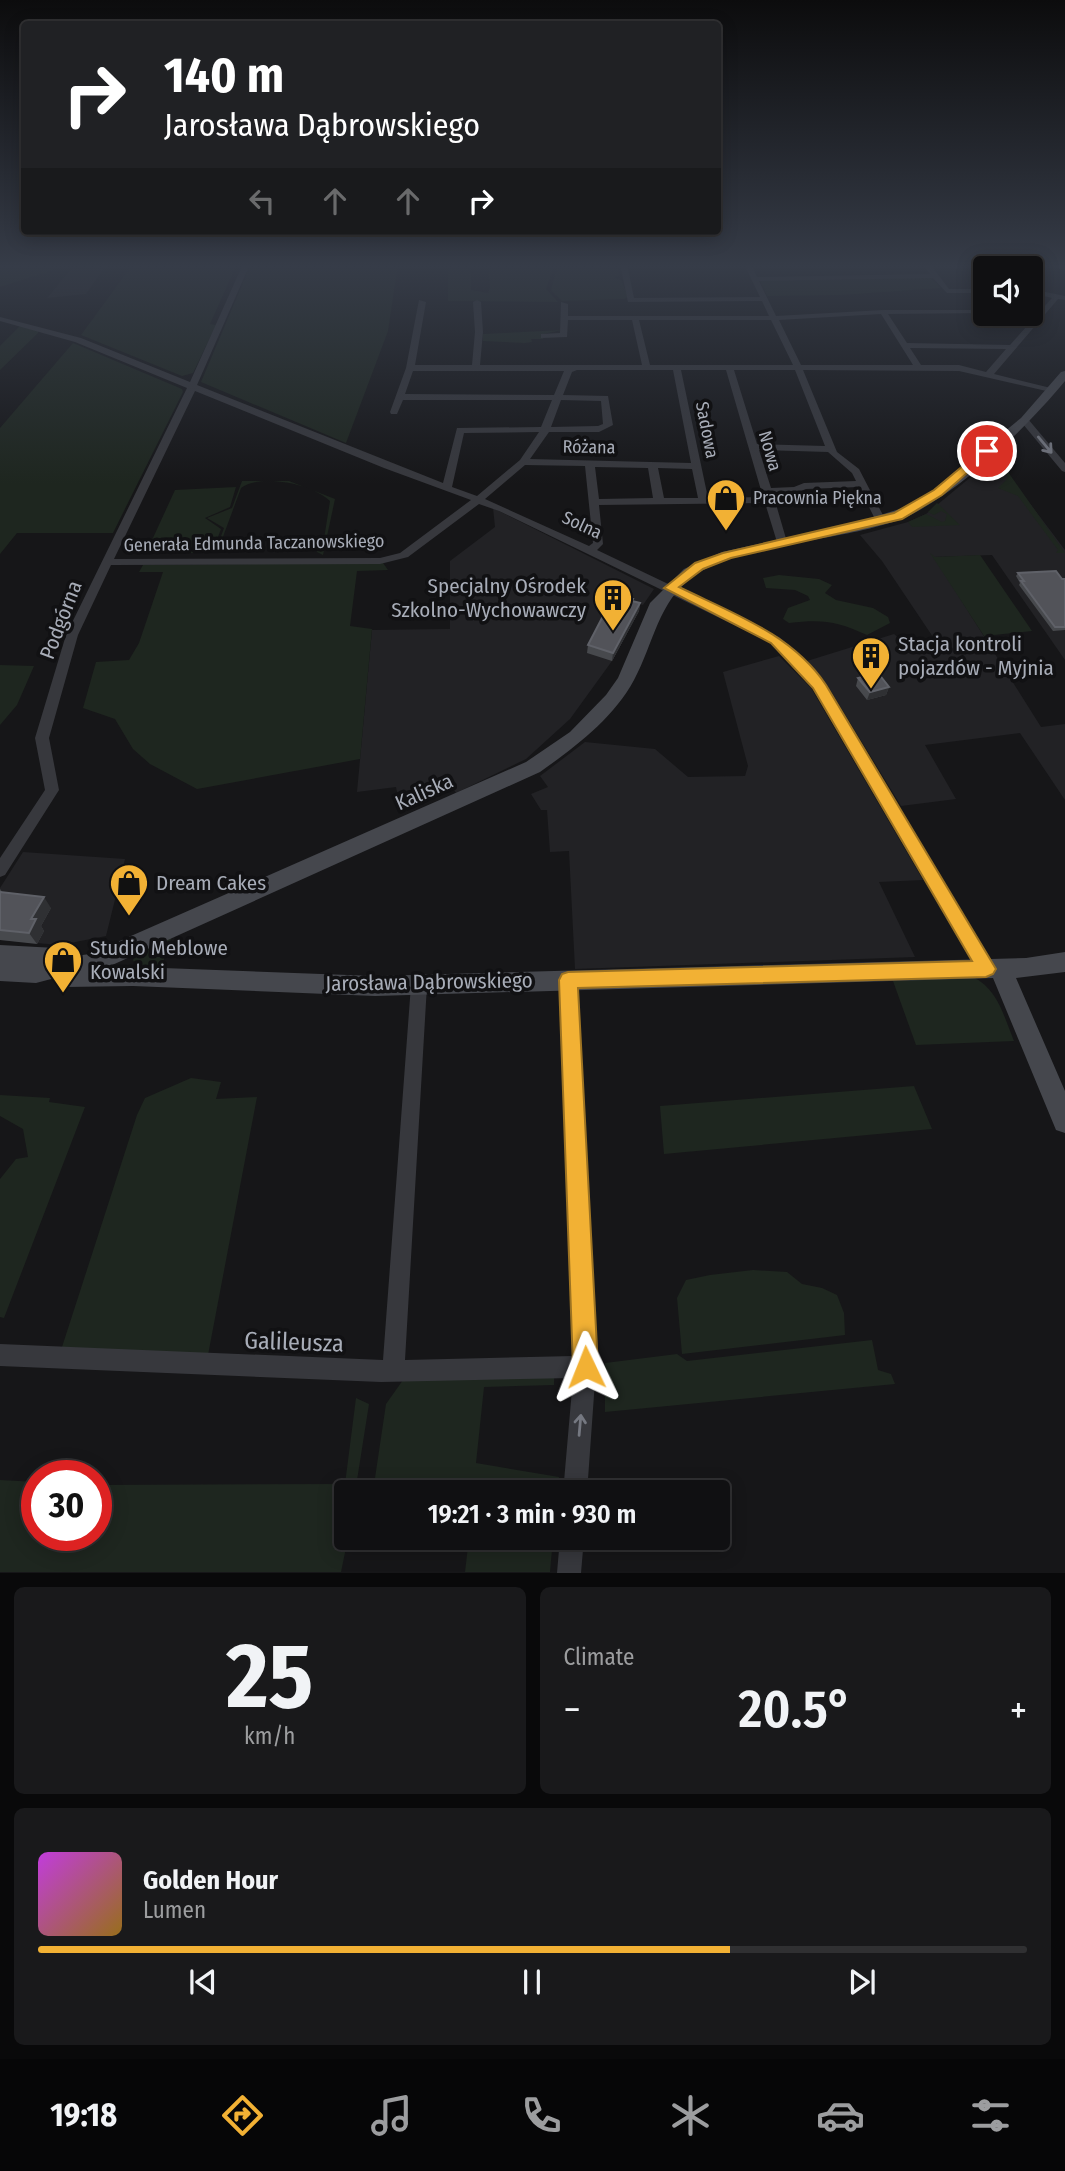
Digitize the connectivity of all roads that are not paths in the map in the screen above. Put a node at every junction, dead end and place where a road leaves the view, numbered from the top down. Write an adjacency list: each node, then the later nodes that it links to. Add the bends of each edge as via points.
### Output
1 (68, 337): 21 (street, Solna)
2 (214, 337): 21 (street, Podgórna)
3 (416, 337): 16 (street)
4 (479, 337): 17 (street)
5 (639, 337): 11 (street)
6 (785, 337): 14 (street)
7 (900, 337): 9 (street)
8 (1019, 337): 10 (street)
9 (905, 345): 10 (street); 15 (street)
10 (1012, 347): 19 (street)
11 (646, 366): 12 (street); 18 (street)
12 (676, 366): 13 (street); 33 (street, Sadowa)
13 (729, 366): 14 (street); 28 (street, Nowa)
14 (798, 367): 15 (street); 29 (street)
15 (918, 367): 19 (street)
16 (410, 368): 17 (street); 23 (street)
17 (476, 368): 18 (street)
18 (571, 368): 24 (street, Generała Edmunda Taczanowskiego)
19 (989, 374): 22 (street)
20 (1064, 377): 22 (street, Kaliska)
21 (192, 387): 36 (street, Solna); 45 (street, Podgórna)
22 (1052, 391): 26 (street, Kaliska)
23 (400, 397): 24 (street); 25 (street)
24 (557, 397): 27 (street, Generała Edmunda Taczanowskiego); 27 (street, via 605,398 608,425)
25 (394, 412)
26 (1025, 421): 34 (street, one-way to 34); 42 (street, Kaliska, via 931,498)
27 (544, 430): 30 (street, Generała Edmunda Taczanowskiego); 36 (street, via 460,430)
28 (752, 447): 29 (street); 37 (street, Nowa)
29 (832, 449): 35 (street)
30 (523, 461): 31 (street, Różana); 38 (street, Generała Edmunda Taczanowskiego)
31 (590, 464): 32 (street, Różana); 41 (street)
32 (653, 466): 33 (street, Różana); 40 (street)
33 (696, 466): 39 (street, Sadowa)
34 (1065, 469)
35 (863, 484): 37 (street, via 804,486); 42 (street)
36 (447, 488): 38 (street, Solna)
37 (766, 495): 39 (street); 43 (street, Nowa)
38 (479, 499): 44 (street, Solna); 45 (street, Generała Edmunda Taczanowskiego, via 404,555 380,561)
39 (704, 500): 40 (street)
40 (659, 501): 41 (street)
41 (595, 502): 44 (street, via 598,544)
42 (881, 521): 43 (street, Kaliska)
43 (782, 542): 46 (street, Kaliska, via 714,560 689,572)
44 (591, 550): 46 (street, Solna)
45 (106, 562): 47 (street, Podgórna, via 72,635 42,738 52,790)
46 (671, 588): 48 (street, Kaliska, via 653,612 612,699 576,737 533,767); 51 (street, Solna, via 775,640 806,669)
47 (0, 871)
48 (119, 950): 49 (street, via 48,959); 53 (street, Jarosława Dąbrowskiego, via 92,964); 54 (street)
49 (0, 955)
50 (1065, 962): 51 (street, Jarosława Dąbrowskiego)
51 (993, 969): 55 (street, Jarosława Dąbrowskiego); 57 (street)
52 (0, 971): 53 (street, Jarosława Dąbrowskiego)
53 (26, 972): 54 (street, Jarosława Dąbrowskiego, via 64,977)
54 (133, 976): 56 (street, Jarosława Dąbrowskiego)
55 (568, 980): 56 (street, Jarosława Dąbrowskiego); 59 (street)
56 (419, 985): 60 (street)
57 (1065, 1121)
58 (0, 1355): 60 (street, Galileusza)
59 (586, 1367): 60 (street, Galileusza); 61 (street, one-way to 59)
60 (393, 1371)
61 (576, 1480)
62 (571, 1550): 63 (street)
63 (569, 1573)

